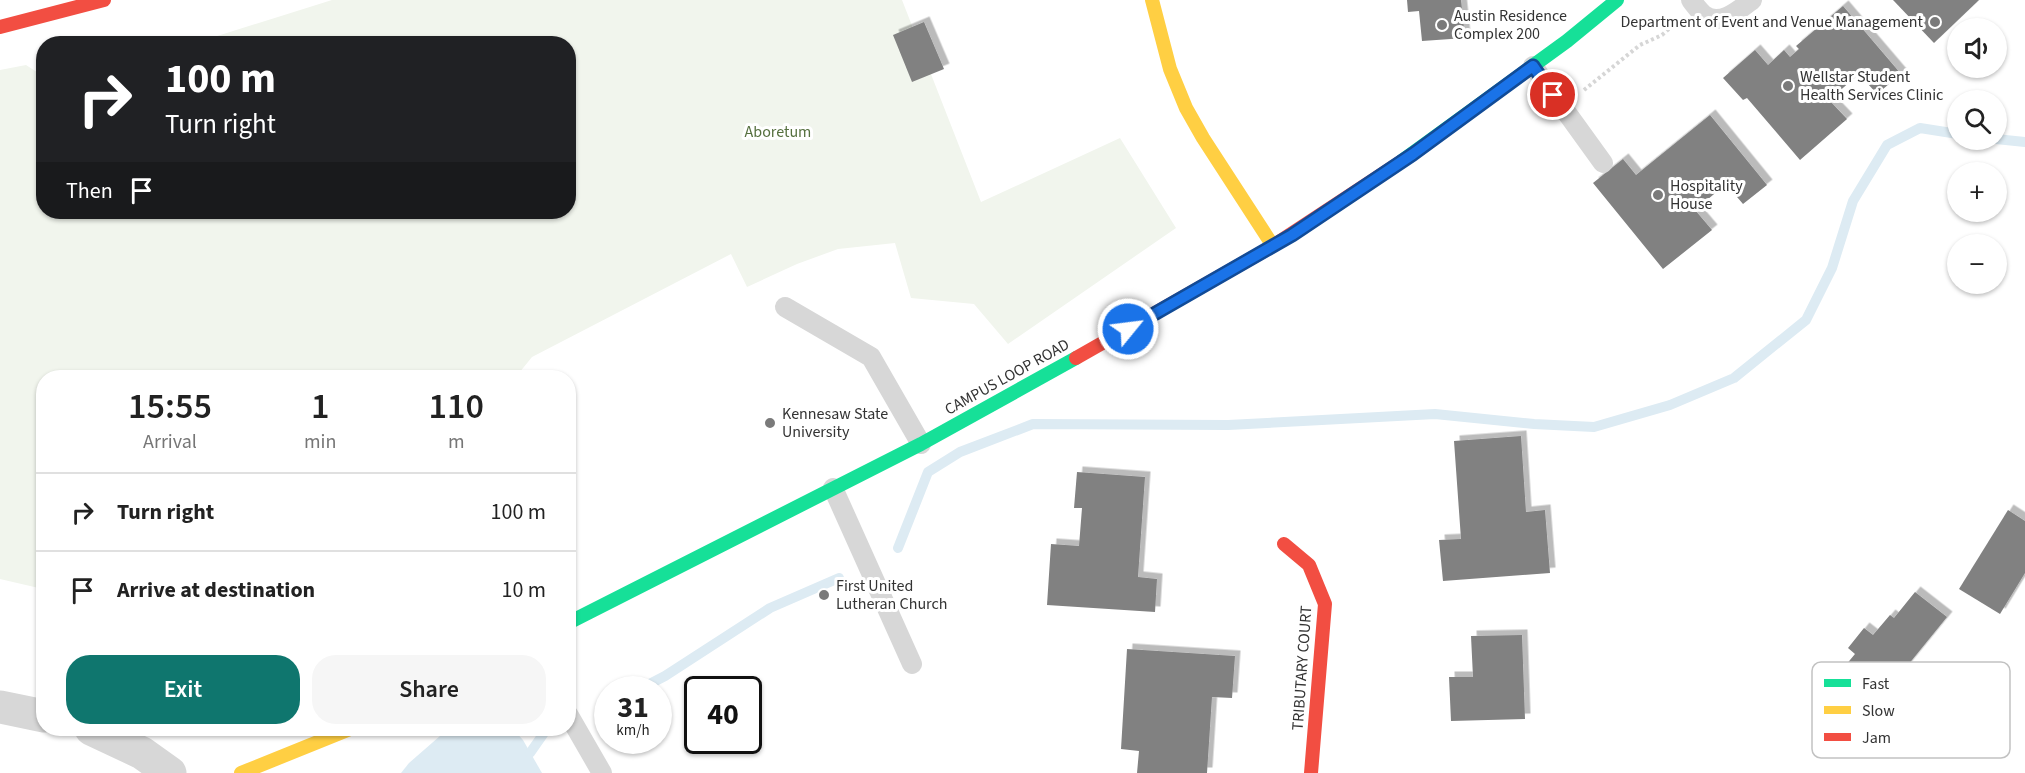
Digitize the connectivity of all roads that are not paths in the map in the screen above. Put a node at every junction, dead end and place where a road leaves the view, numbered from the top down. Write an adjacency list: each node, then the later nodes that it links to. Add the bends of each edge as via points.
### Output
1 (104, 0): 6 (street)
2 (1152, 0): 9 (street, via 1170,69 1186,108)
3 (1617, 0): 7 (street, CAMPUS LOOP ROAD)
4 (1752, 0): 5 (lane, via 1732,16 1716,19 1705,16)
5 (1693, 3)
6 (0, 27)
7 (1533, 66): 8 (lane); 9 (street, CAMPUS LOOP ROAD, via 1413,154)
8 (1603, 163)
9 (1273, 246): 11 (street, CAMPUS LOOP ROAD)
10 (785, 307): 11 (lane, via 871,357)
11 (921, 444): 12 (street, CAMPUS LOOP ROAD)
12 (833, 488): 14 (street, CAMPUS LOOP ROAD); 15 (lane)
13 (1284, 544): 24 (street, TRIBUTARY COURT, via 1310,566 1325,604)
14 (576, 619)
15 (912, 664)
16 (0, 707): 17 (street)
17 (36, 714)
18 (576, 728): 23 (lane)
19 (106, 736): 21 (street, via 142,753)
20 (333, 736): 22 (street)
21 (170, 773)
22 (241, 773)
23 (602, 773)
24 (1311, 773)

